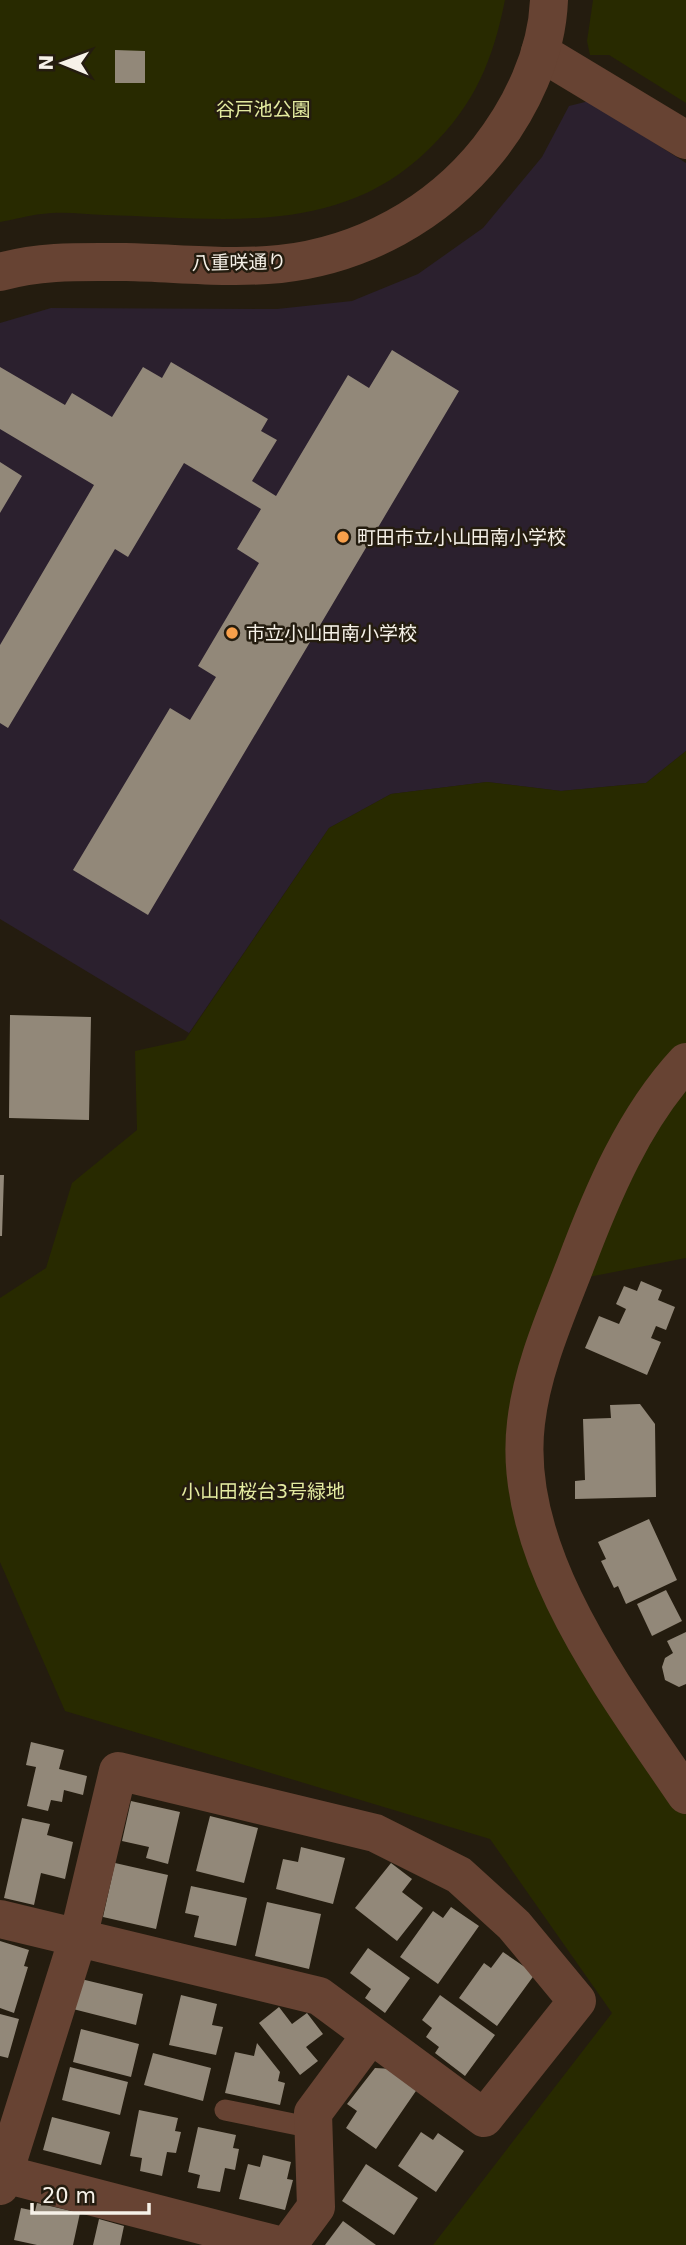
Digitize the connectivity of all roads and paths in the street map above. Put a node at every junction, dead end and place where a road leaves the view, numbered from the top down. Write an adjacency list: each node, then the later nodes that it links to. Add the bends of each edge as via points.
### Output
1 (549, 0): 2 (street, 八重咲通り)
2 (540, 52): 3 (street); 4 (street, 八重咲通り, via 521,99 466,178 425,211 377,237 327,256 278,264 57,262)
3 (686, 140)
4 (0, 272)
5 (686, 1062): 6 (street, via 641,1121 589,1227 537,1372 524,1454 527,1494 544,1558 594,1653)
6 (686, 1795)
7 (0, 1919): 8 (street)
8 (78, 1938): 9 (street, via 319,1996); 9 (street, via 118,1771 376,1833 458,1875 513,1925 577,2001 484,2119); 12 (street)
9 (370, 2036): 11 (street, via 313,2113)
10 (225, 2110): 11 (lane)
11 (313, 2128): 14 (street, via 316,2207)
12 (2, 2180): 13 (street)
13 (278, 2245)
14 (288, 2245)

